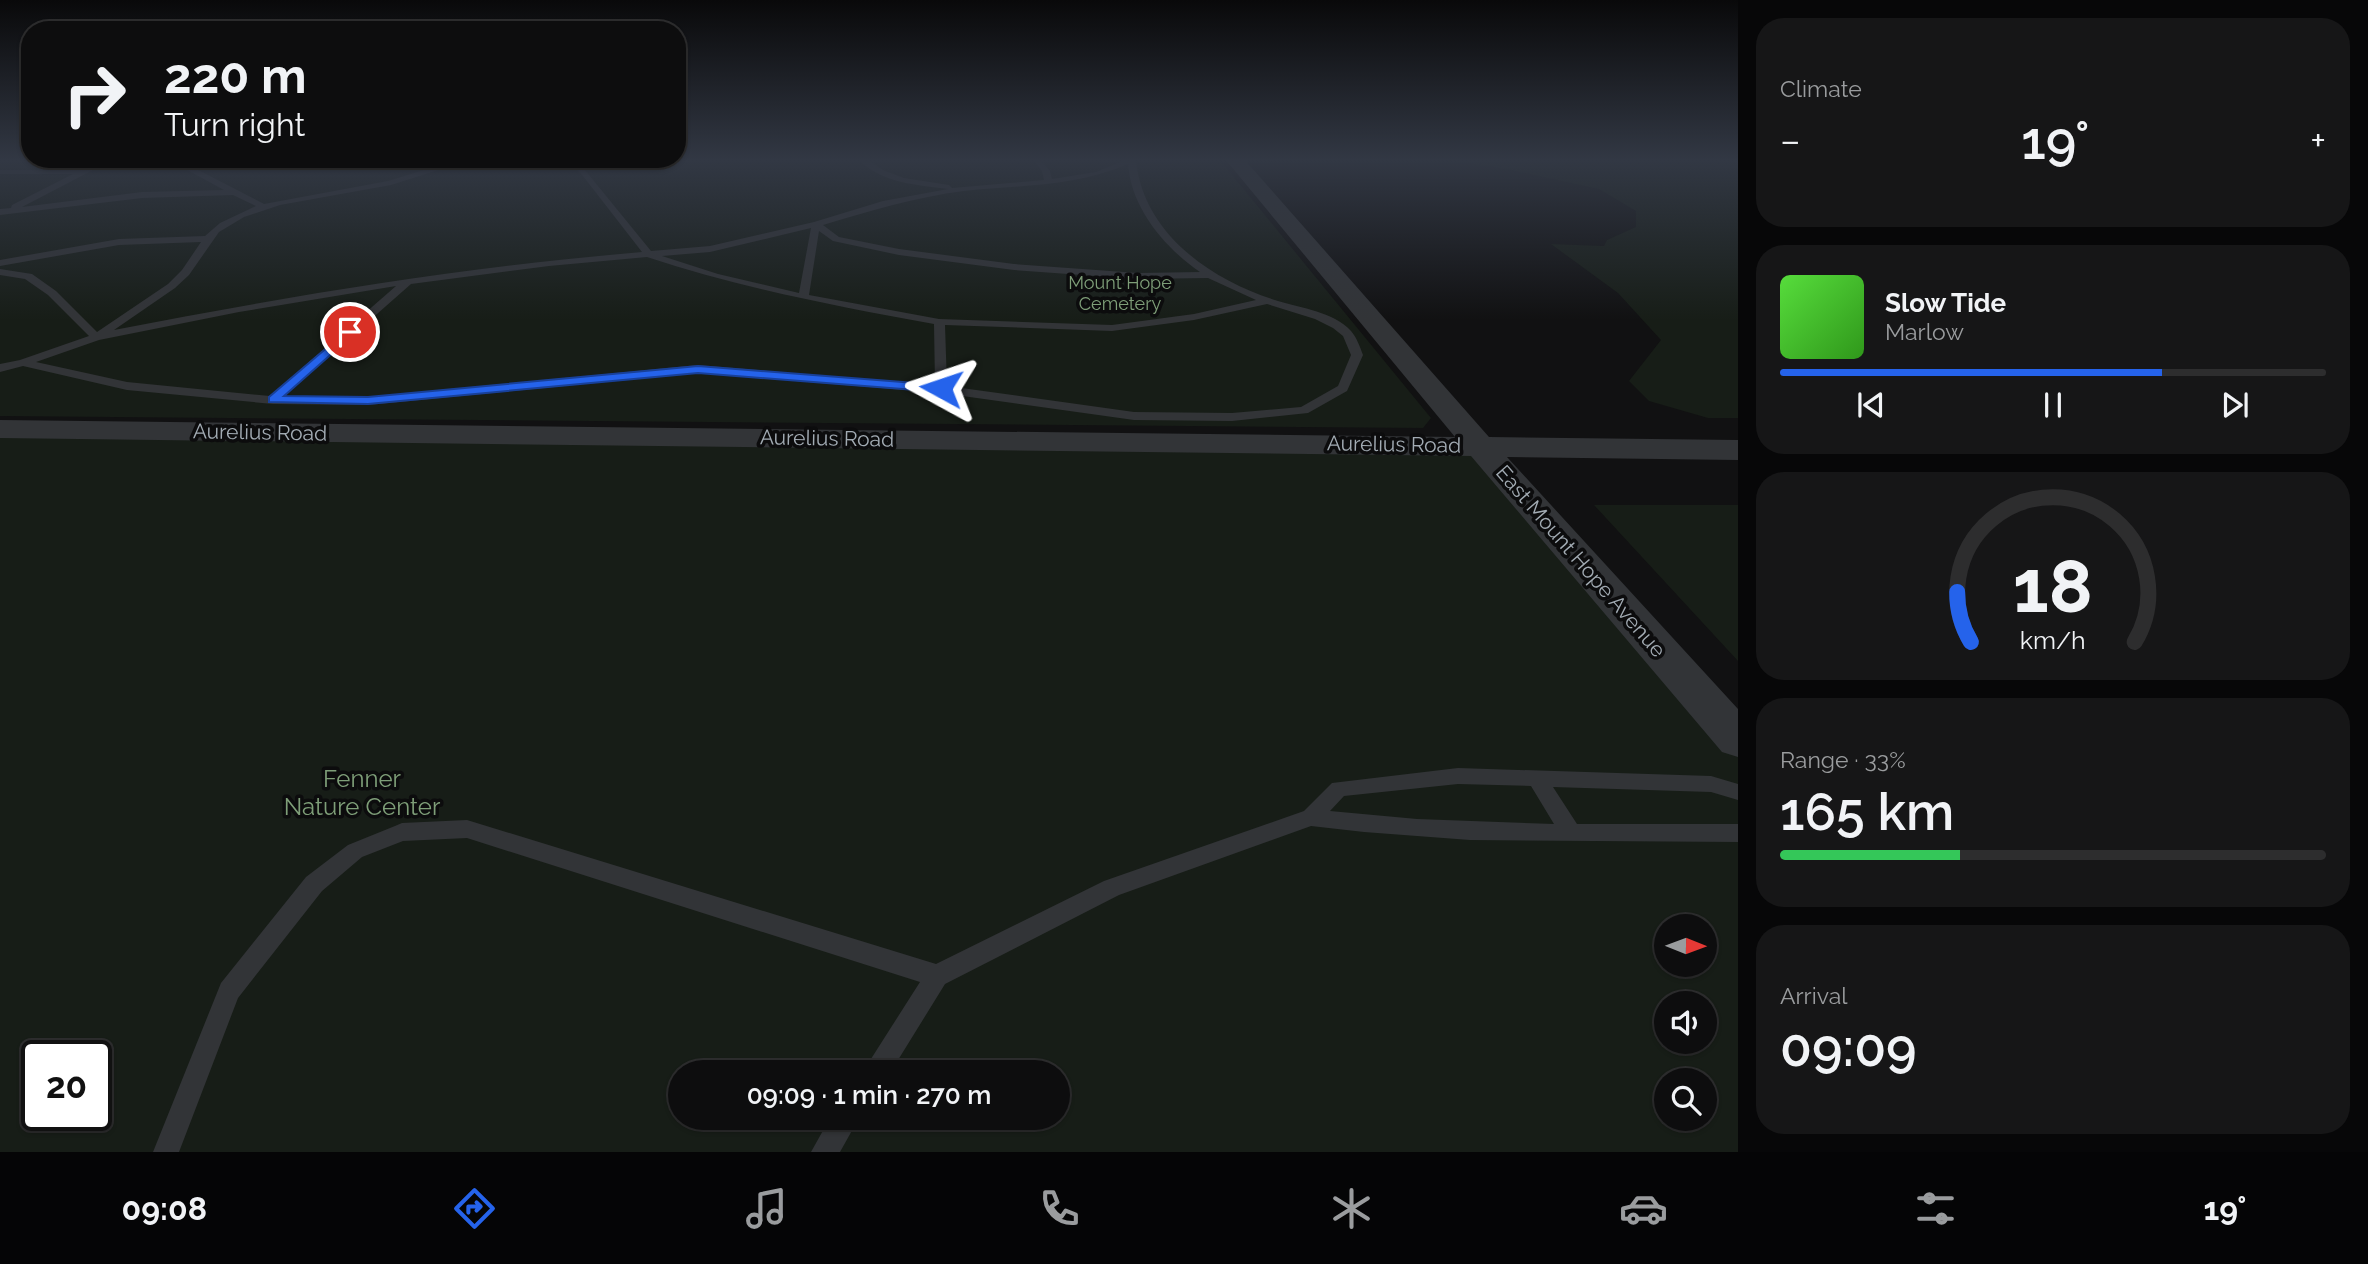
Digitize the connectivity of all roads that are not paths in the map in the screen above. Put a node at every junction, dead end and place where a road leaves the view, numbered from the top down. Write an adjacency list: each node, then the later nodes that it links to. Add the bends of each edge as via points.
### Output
1 (248, 213): 7 (lane, via 219,227)
2 (616, 213): 8 (lane)
3 (854, 213): 6 (lane)
4 (1147, 213): 11 (lane)
5 (1280, 213): 22 (street, East Mount Hope Avenue)
6 (816, 224): 8 (lane, via 710,248); 11 (lane, via 836,239 975,262 1138,276); 13 (lane)
7 (208, 239): 9 (lane, via 119,242); 16 (lane, via 177,282)
8 (649, 255): 12 (lane); 13 (lane)
9 (0, 263)
10 (0, 272): 16 (lane, via 28,276)
11 (1210, 275): 14 (lane)
12 (408, 281): 16 (lane); 20 (lane)
13 (803, 297): 15 (lane)
14 (1268, 301): 15 (lane, via 1112,328); 19 (lane, via 1313,314 1347,332 1357,355 1343,388 1304,410 1232,417 1134,416)
15 (939, 322): 19 (lane)
16 (96, 337): 17 (lane)
17 (23, 363): 18 (lane); 20 (lane, via 127,386)
18 (0, 368)
19 (941, 388): 20 (lane, via 698,369 368,401)
20 (273, 400)
21 (0, 429): 22 (street, Aurelius Road)
22 (1479, 445): 23 (street, Aurelius Road); 24 (street, East Mount Hope Avenue)
23 (1738, 450)
24 (1738, 739)
25 (1537, 779): 26 (lane, via 1711,784); 27 (lane, via 1458,776 1339,789); 28 (lane)
26 (1738, 792)
27 (1311, 817): 28 (lane, via 1356,824); 30 (lane, via 1112,887)
28 (1570, 831): 29 (lane)
29 (1738, 833)
30 (937, 976): 31 (lane); 33 (lane, via 467,829 402,832 355,851 314,884 229,991)
31 (883, 1060)
32 (838, 1130): 34 (lane)
33 (166, 1152)
34 (824, 1152)

